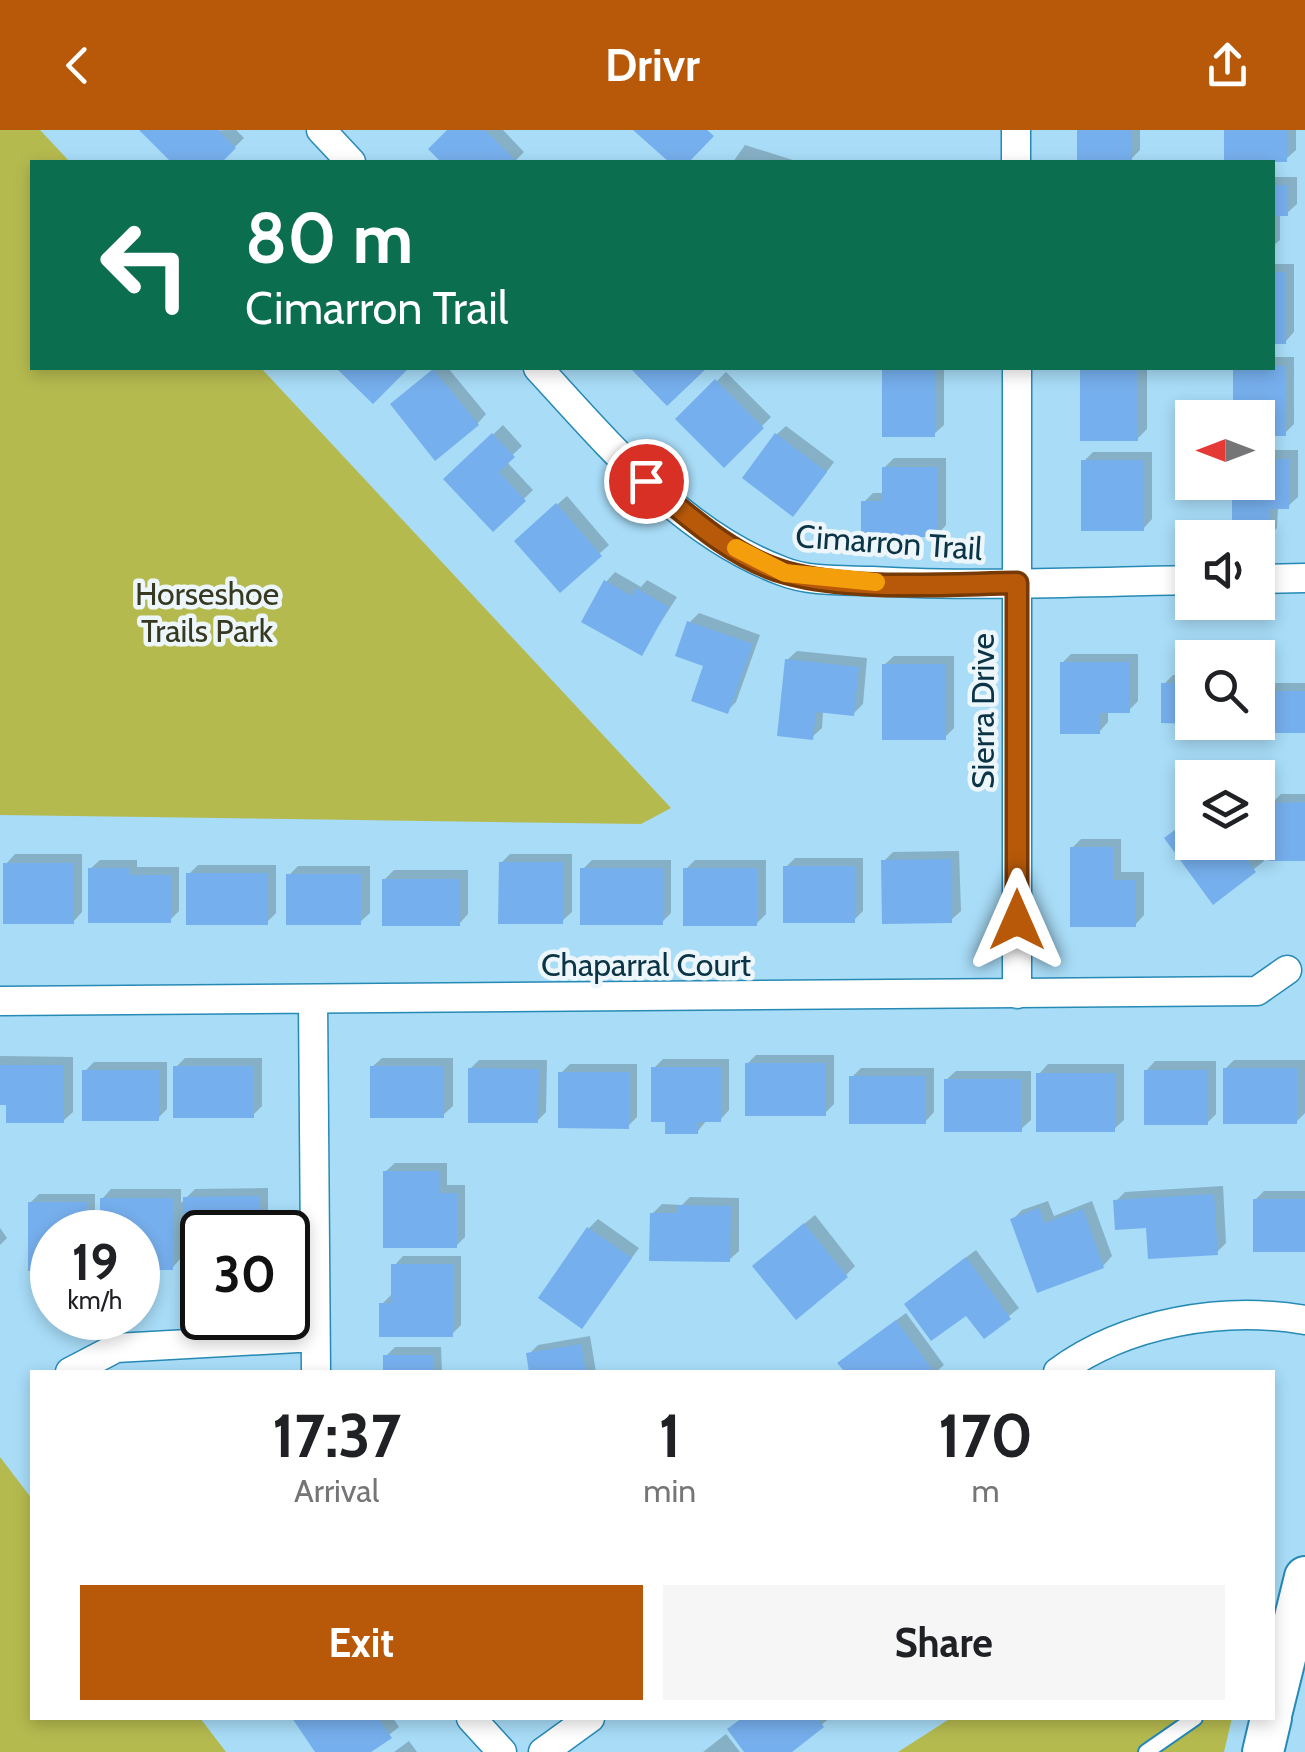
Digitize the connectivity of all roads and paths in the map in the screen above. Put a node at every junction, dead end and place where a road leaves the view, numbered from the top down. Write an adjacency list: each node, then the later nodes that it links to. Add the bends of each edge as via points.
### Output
1 (321, 130): 3 (street)
2 (1016, 130): 4 (street)
3 (348, 160)
4 (1016, 160)
5 (540, 370): 10 (street, Cimarron Trail, via 692,520 785,573)
6 (1016, 370): 10 (street, Sierra Drive)
7 (1305, 578): 8 (street)
8 (1275, 579)
9 (1175, 580): 10 (street, Cimarron Trail)
10 (1017, 583): 12 (street, Sierra Drive)
11 (1287, 970): 12 (street, Chaparral Court, via 1257,991)
12 (1017, 994): 14 (street, Chaparral Court)
13 (0, 1001): 14 (street, Chaparral Court)
14 (313, 1001): 16 (street)
15 (1305, 1320): 19 (street, via 1266,1313 1156,1326)
16 (314, 1337): 17 (street, via 116,1348); 18 (street)
17 (74, 1370)
18 (316, 1370)
19 (1062, 1370)
20 (1305, 1577): 21 (main road)
21 (1283, 1674): 22 (main road)
22 (1275, 1703)
23 (473, 1720): 27 (street)
24 (587, 1720): 28 (street)
25 (1192, 1720): 29 (lane)
26 (1270, 1720): 30 (main road)
27 (502, 1752)
28 (542, 1752)
29 (1146, 1752)
30 (1262, 1752)

